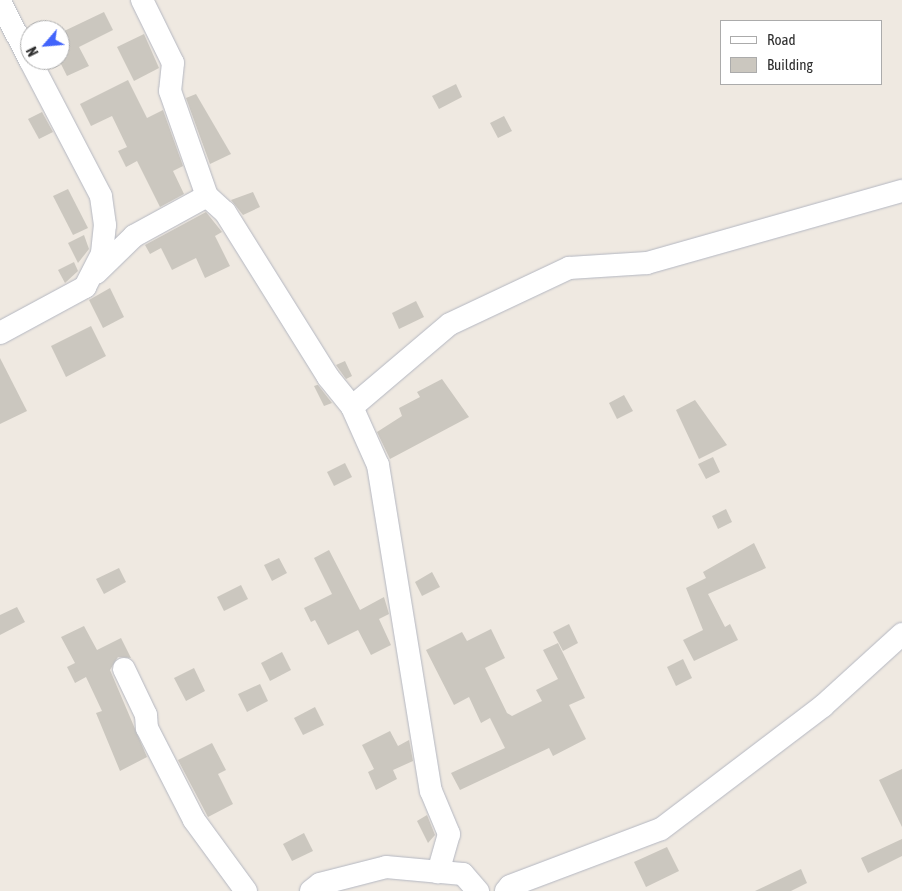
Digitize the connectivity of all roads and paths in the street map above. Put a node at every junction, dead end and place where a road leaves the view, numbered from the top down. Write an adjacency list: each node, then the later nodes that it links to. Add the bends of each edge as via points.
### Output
1 (142, 0): 6 (street, via 173,63 170,91)
2 (0, 2): 3 (street)
3 (20, 41)
4 (35, 70): 7 (street, via 101,196 105,225 102,253)
5 (902, 191): 9 (street, via 647,262 569,268 450,324)
6 (207, 196): 7 (street, via 134,236); 9 (street, via 225,212 328,378)
7 (92, 277): 8 (street, via 85,287)
8 (0, 333)
9 (352, 408): 12 (street, via 378,465 431,791 449,834)
10 (899, 644): 13 (street, via 823,706 661,828)
11 (124, 669): 14 (street, via 146,714 147,728 194,820)
12 (438, 872): 15 (street, via 386,867 320,884); 16 (street, via 463,874)
13 (538, 884): 17 (street)
14 (246, 891)
15 (311, 891)
16 (478, 891)
17 (506, 891)

